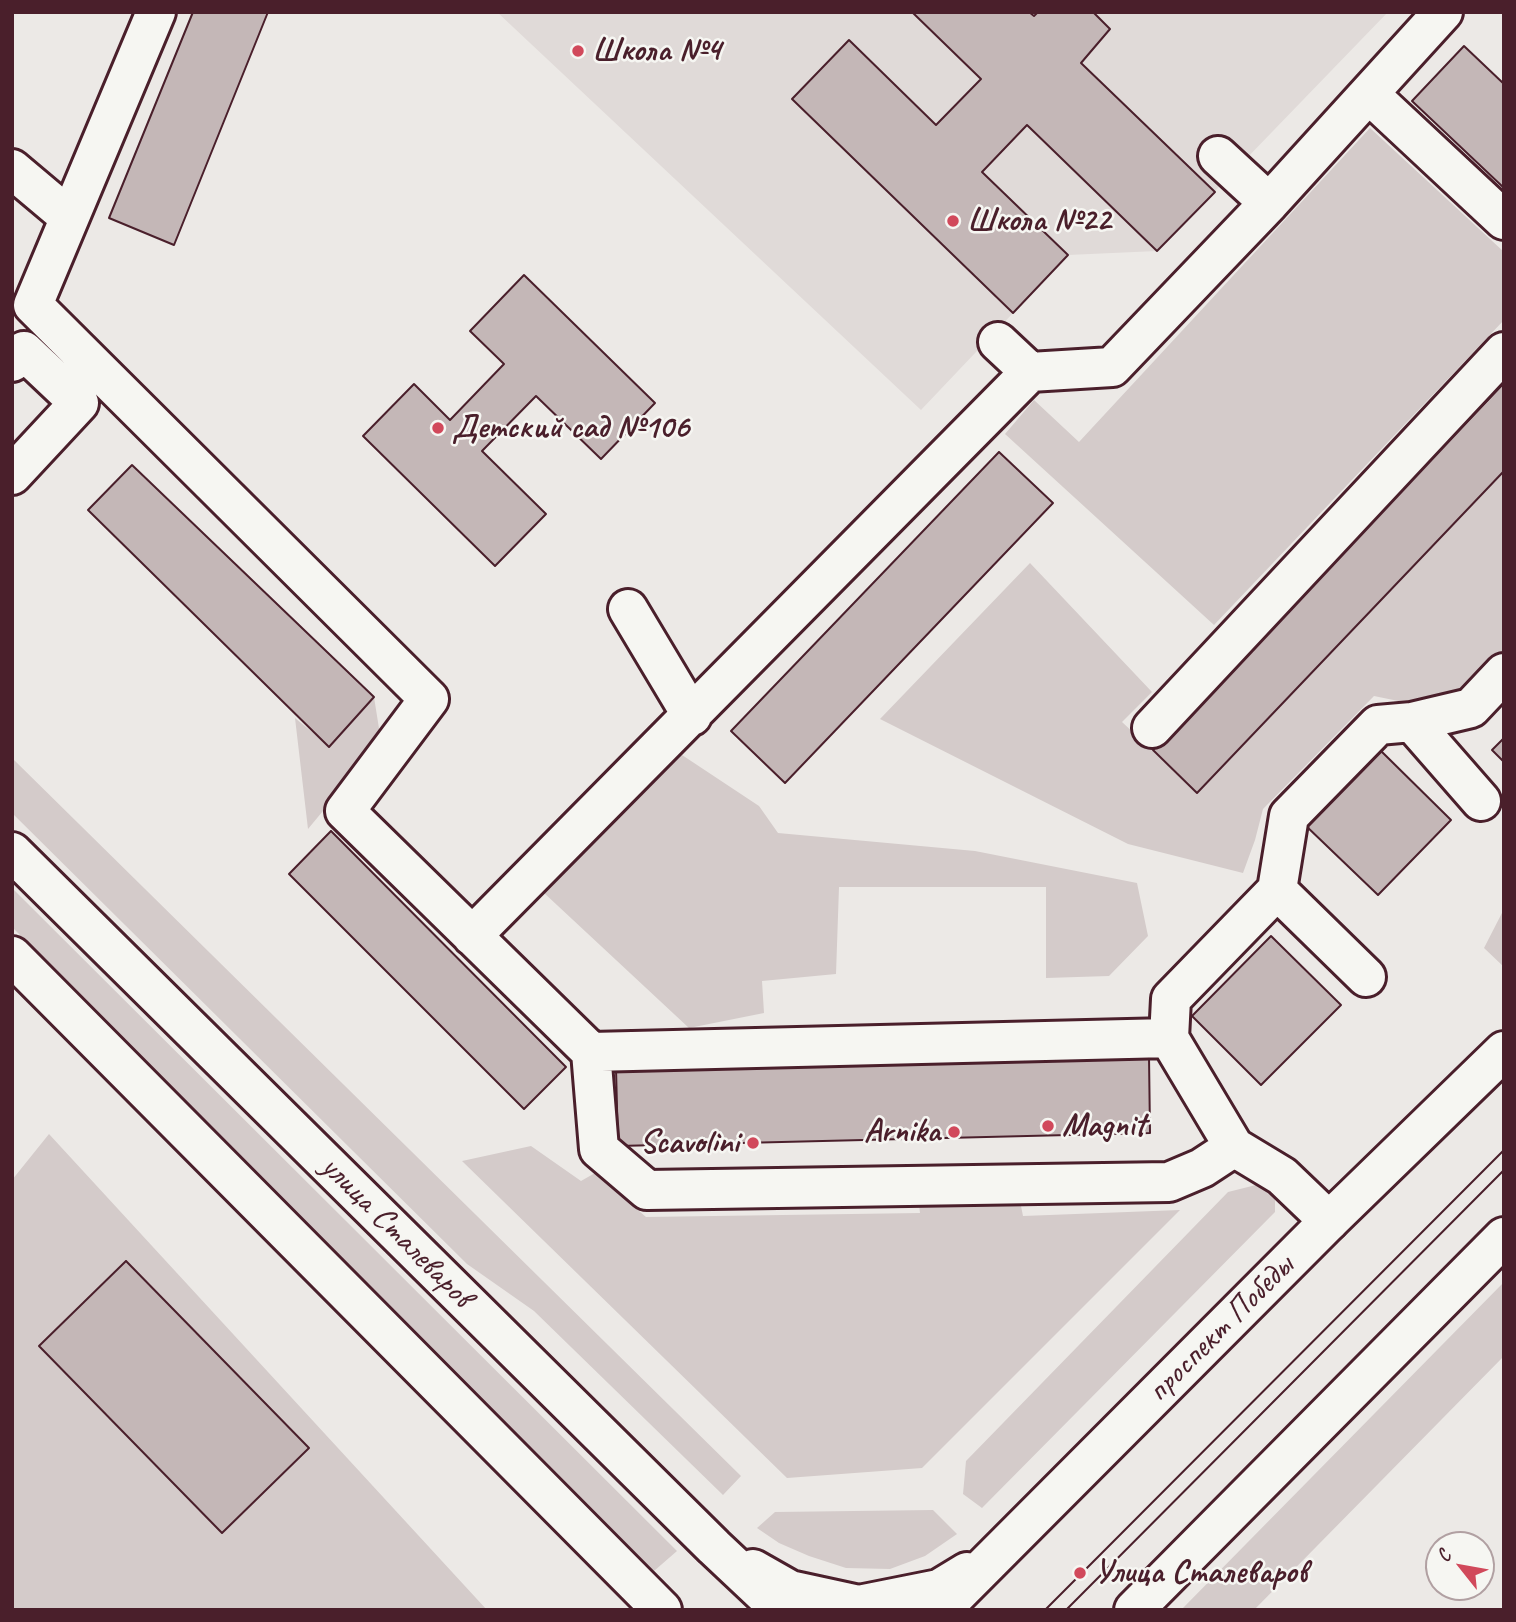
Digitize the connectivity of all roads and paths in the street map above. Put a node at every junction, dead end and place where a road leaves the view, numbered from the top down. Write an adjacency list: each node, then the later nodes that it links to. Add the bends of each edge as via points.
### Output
1 (156, 12): 7 (main road)
2 (1443, 12): 3 (main road)
3 (1369, 94): 6 (main road); 8 (main road)
4 (1218, 156): 6 (main road)
5 (12, 169): 7 (main road)
6 (1269, 202): 12 (main road, via 1112,367)
7 (69, 217): 22 (main road, via 33,305 429,699 345,811)
8 (1504, 220)
9 (998, 342): 12 (main road)
10 (1504, 352): 18 (main road)
11 (12, 362): 13 (main road, via 24,351 79,403)
12 (1030, 372): 16 (main road)
13 (12, 475)
14 (628, 609): 16 (main road)
15 (1504, 673): 17 (main road, via 1471,708)
16 (692, 716): 22 (main road)
17 (1412, 722): 19 (main road); 21 (main road, via 1378,725 1289,816)
18 (1152, 729)
19 (1481, 801)
20 (12, 852): 31 (main road, улица Сталеваров)
21 (1277, 890): 24 (main road); 25 (main road, via 1171,999)
22 (472, 936): 27 (main road)
23 (12, 956): 33 (main road)
24 (1367, 977)
25 (1168, 1038): 27 (main road); 28 (main road)
26 (1504, 1051): 29 (main road, проспект Победы)
27 (591, 1052): 28 (main road, via 599,1149 648,1190 1169,1182)
28 (1234, 1147): 29 (main road, via 1282,1176)
29 (1329, 1221): 32 (main road, проспект Победы)
30 (1504, 1237): 36 (main road)
31 (714, 1548): 32 (main road, via 790,1590 859,1605 939,1589); 34 (main road, улица Сталеваров)
32 (995, 1554): 35 (main road, проспект Победы)
33 (658, 1608)
34 (781, 1610)
35 (941, 1610)
36 (1134, 1610)

